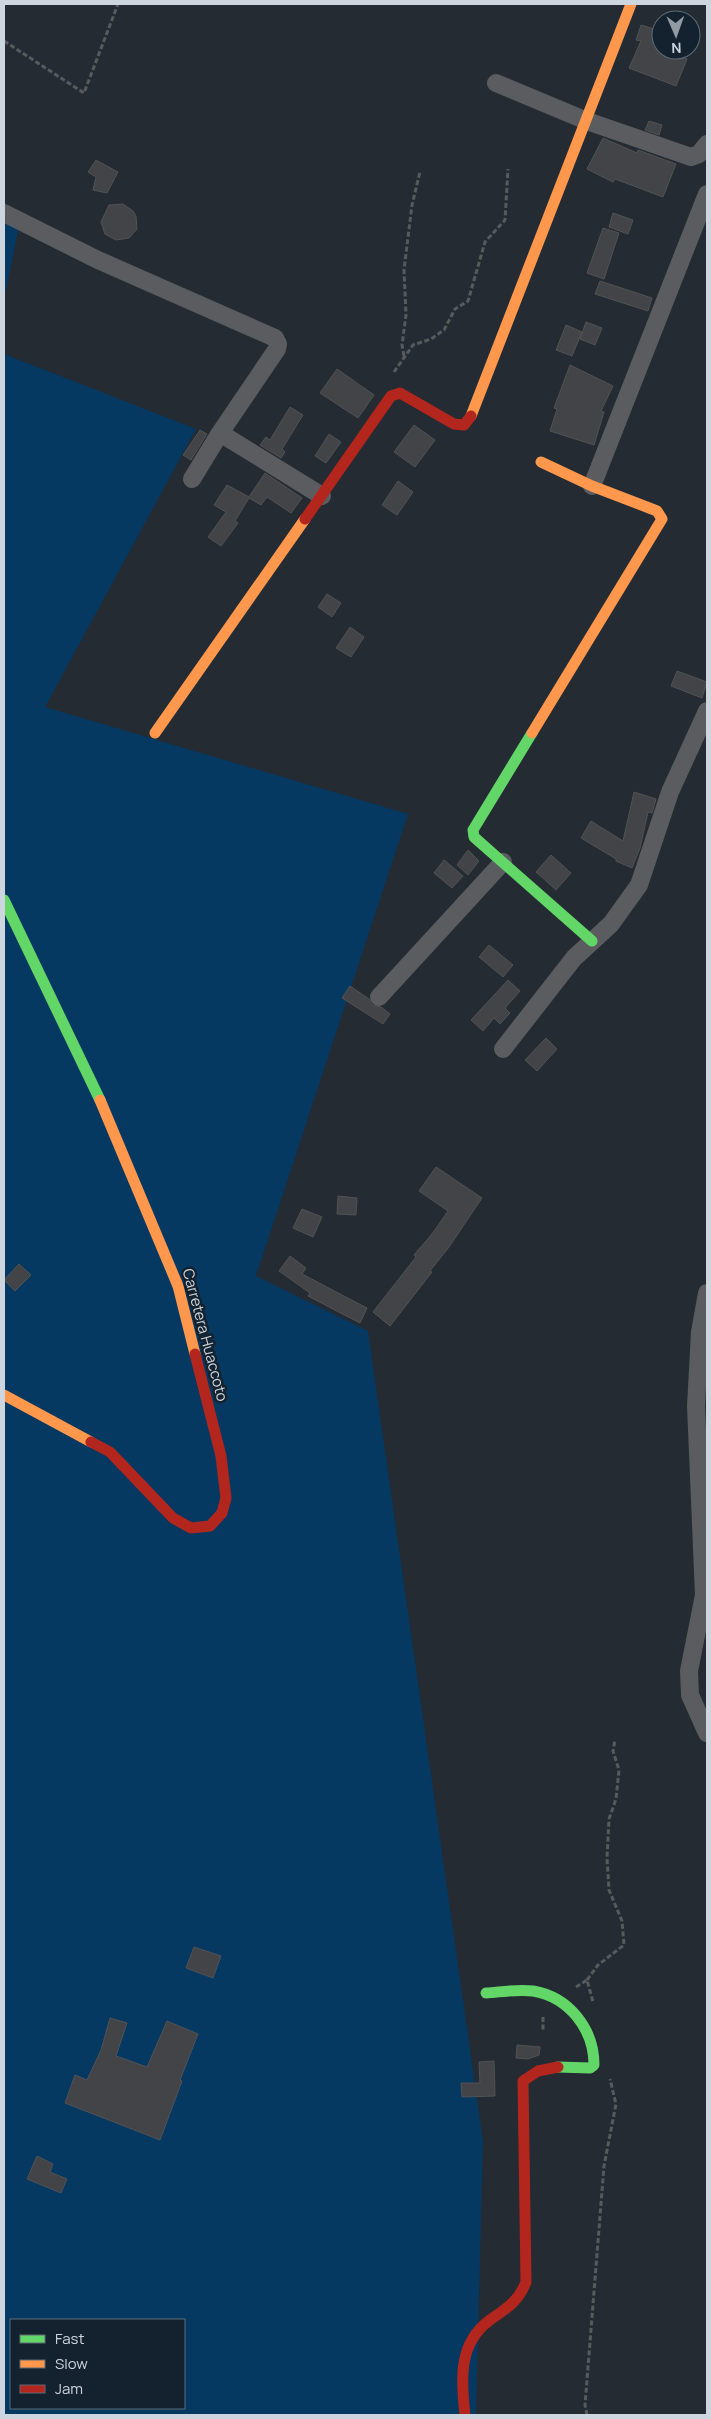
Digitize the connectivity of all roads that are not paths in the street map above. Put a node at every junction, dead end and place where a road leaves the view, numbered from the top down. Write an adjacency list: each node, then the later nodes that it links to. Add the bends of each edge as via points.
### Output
1 (631, 4): 3 (street)
2 (496, 82): 3 (street)
3 (587, 121): 4 (street, via 691,158); 11 (street, via 469,421 464,425 454,424 400,393 394,393)
4 (707, 144)
5 (707, 194): 10 (street)
6 (4, 214): 7 (street, via 98,260 275,338 277,349)
7 (220, 433): 9 (street); 11 (street)
8 (542, 462): 10 (street)
9 (192, 479)
10 (592, 486): 14 (street, via 657,511 662,519 473,830 474,838)
11 (322, 496): 13 (street)
12 (707, 711): 16 (street, via 670,792 639,885 611,924)
13 (155, 733)
14 (503, 862): 16 (street); 17 (street)
15 (4, 900): 20 (street, Carretera Huaccoto, via 95,1087 178,1286 222,1456 226,1498 222,1513 210,1526 191,1528 173,1518 110,1452)
16 (592, 941): 18 (street, via 574,958)
17 (379, 997)
18 (503, 1049)
19 (707, 1293): 21 (street, via 700,1332 696,1406 704,1595 689,1671 690,1695)
20 (4, 1394)
21 (707, 1734)
22 (486, 1993): 23 (street, via 535,1991 557,1999 590,2031 594,2065 588,2068 543,2068 532,2072 523,2081 526,2282 521,2298 484,2326 469,2342 461,2387)
23 (465, 2415)

